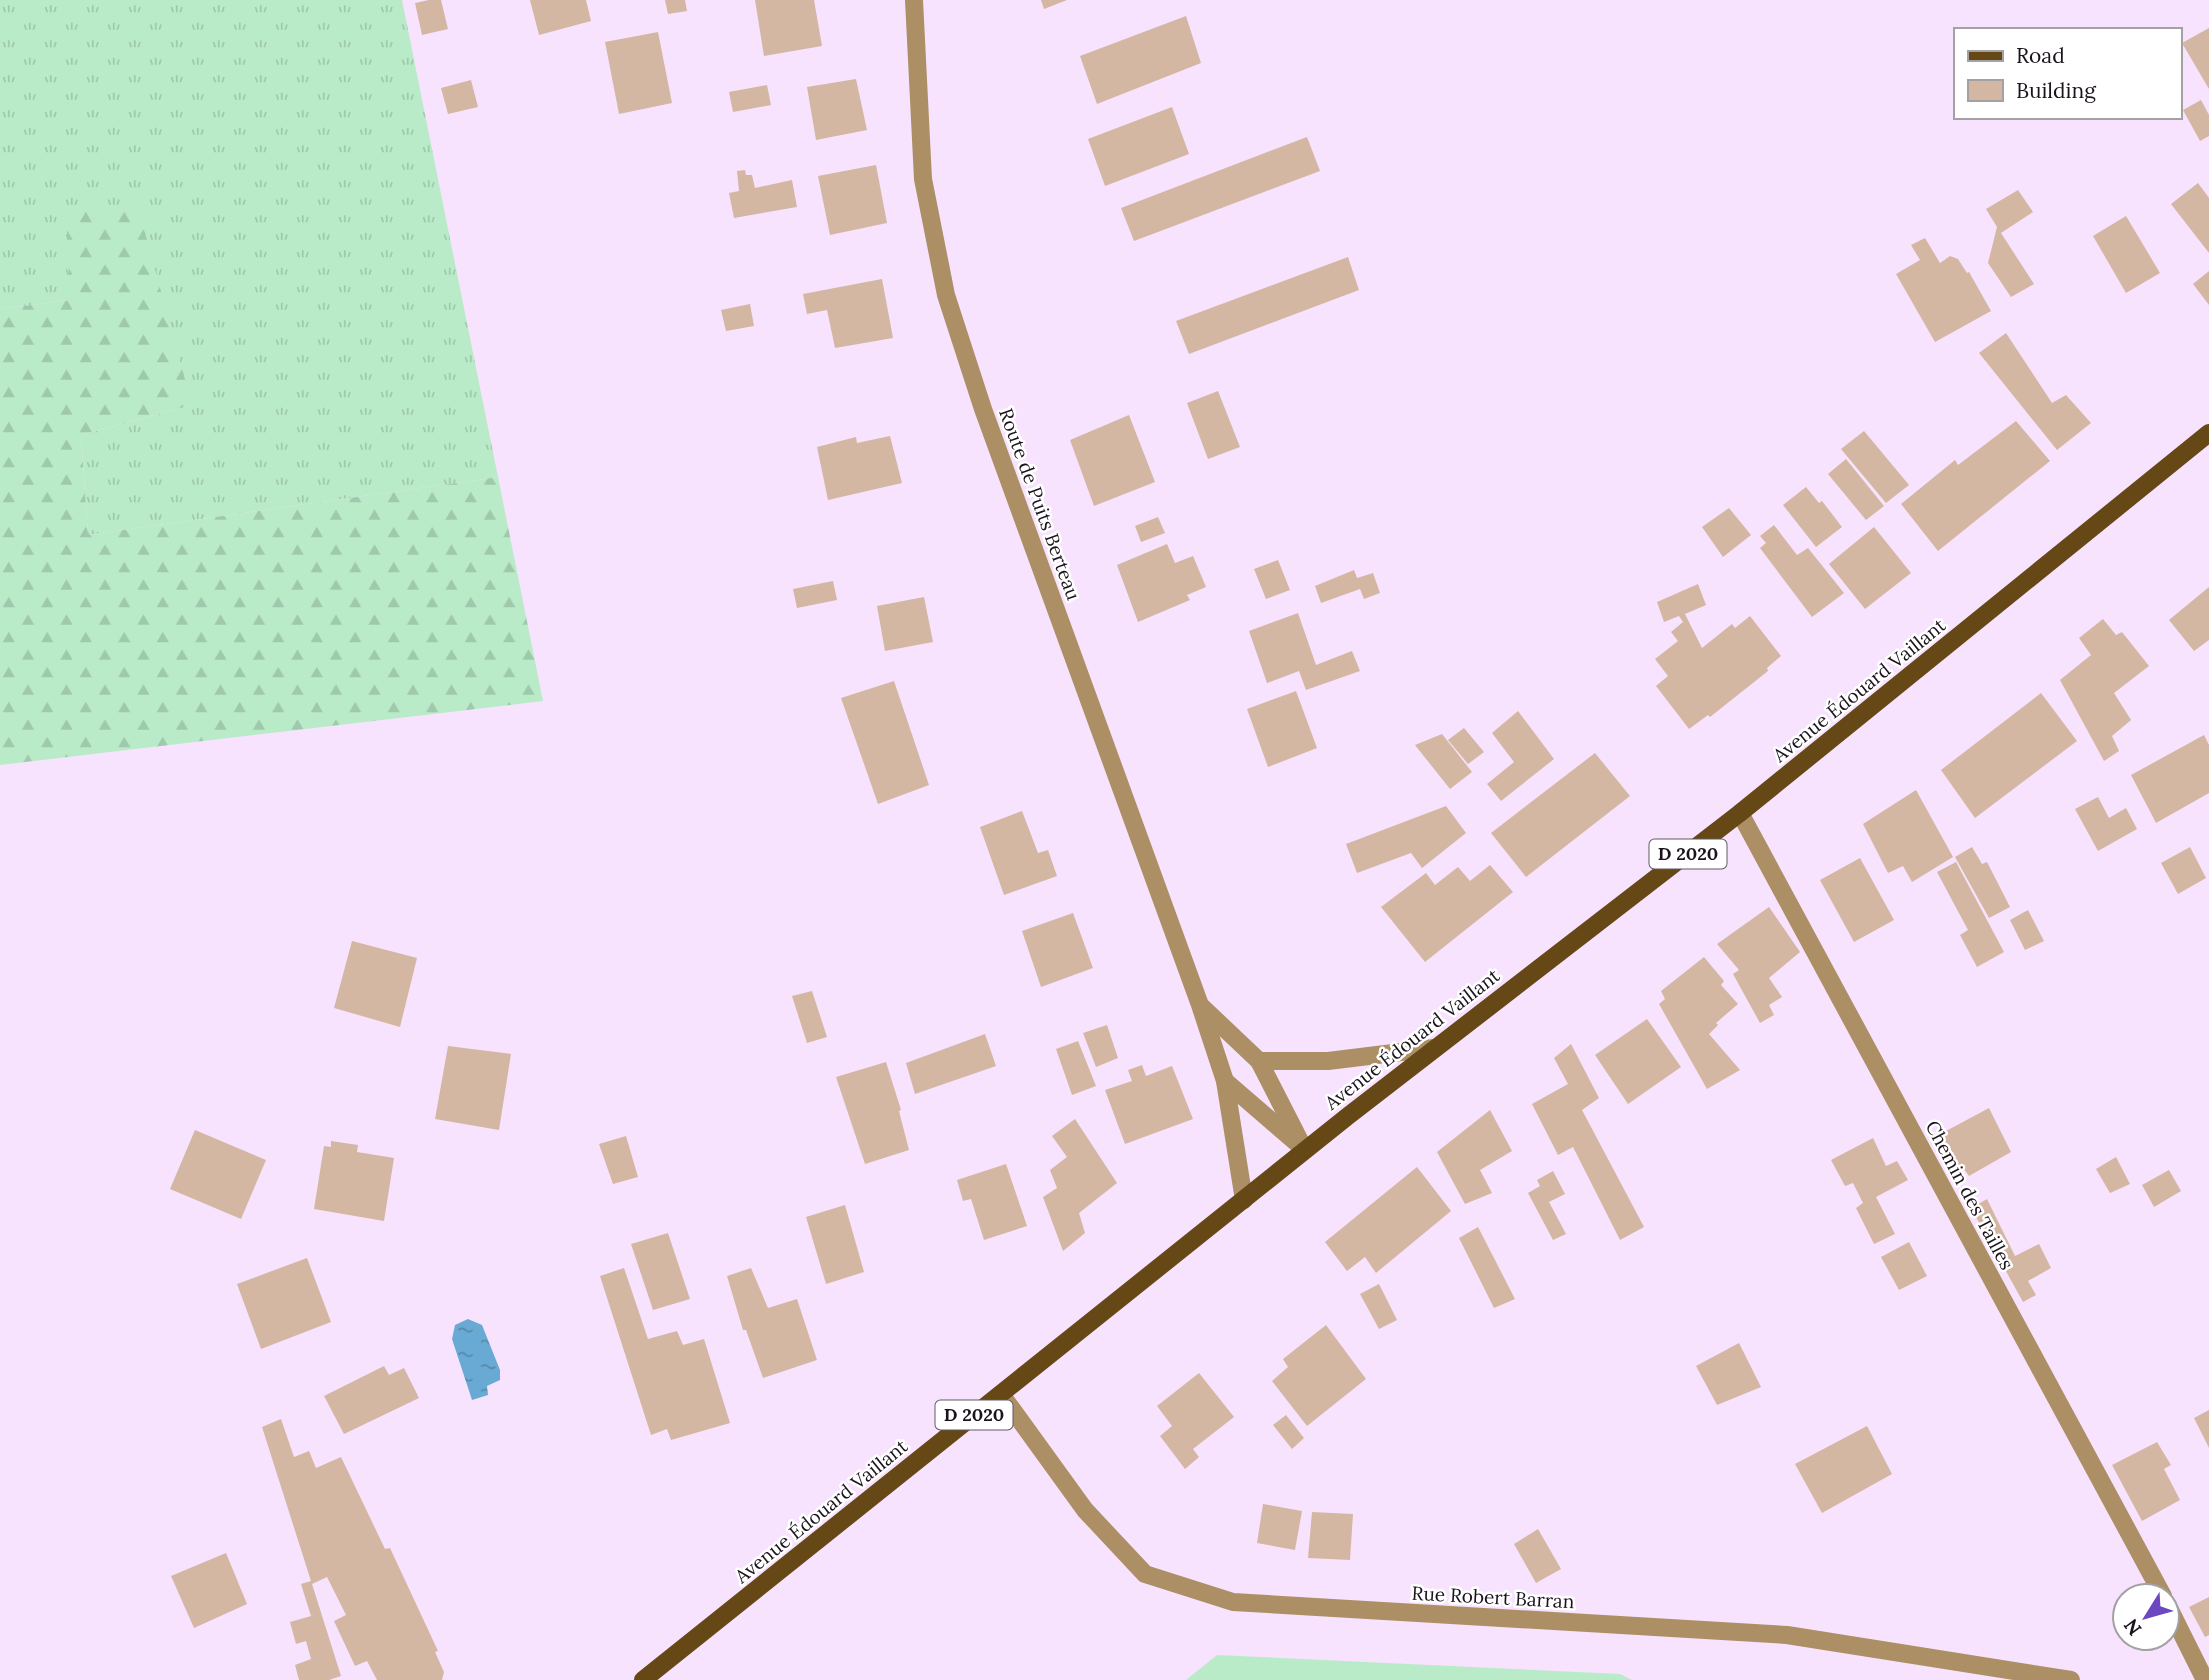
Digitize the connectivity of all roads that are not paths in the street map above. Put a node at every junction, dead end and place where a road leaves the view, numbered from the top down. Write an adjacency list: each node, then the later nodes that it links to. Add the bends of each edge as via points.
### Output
1 (914, 0): 4 (street, Route de Puits Berteau, via 923,179 946,295 983,409)
2 (2209, 433): 3 (main road, Avenue Édouard Vaillant / D 2020)
3 (1740, 813): 5 (main road, Avenue Édouard Vaillant / D 2020); 11 (street, Chemin des Tailles)
4 (1200, 1005): 6 (street, Route de Puits Berteau); 7 (street, Route de Puits Berteau)
5 (1434, 1048): 6 (street, via 1328,1061); 8 (main road, Avenue Édouard Vaillant / D 2020)
6 (1259, 1061): 8 (street, Route de Puits Berteau)
7 (1224, 1081): 8 (street); 9 (street, Route de Puits Berteau)
8 (1305, 1150): 9 (main road, Avenue Édouard Vaillant / D 2020)
9 (1244, 1200): 10 (main road, Avenue Édouard Vaillant / D 2020)
10 (1001, 1394): 13 (main road, Avenue Édouard Vaillant / D 2020); 14 (street, Rue Robert Barran, via 1085,1510 1145,1574 1233,1602 1787,1635)
11 (2155, 1582)
12 (2181, 1632): 15 (street)
13 (643, 1680)
14 (2071, 1680)
15 (2205, 1680)

